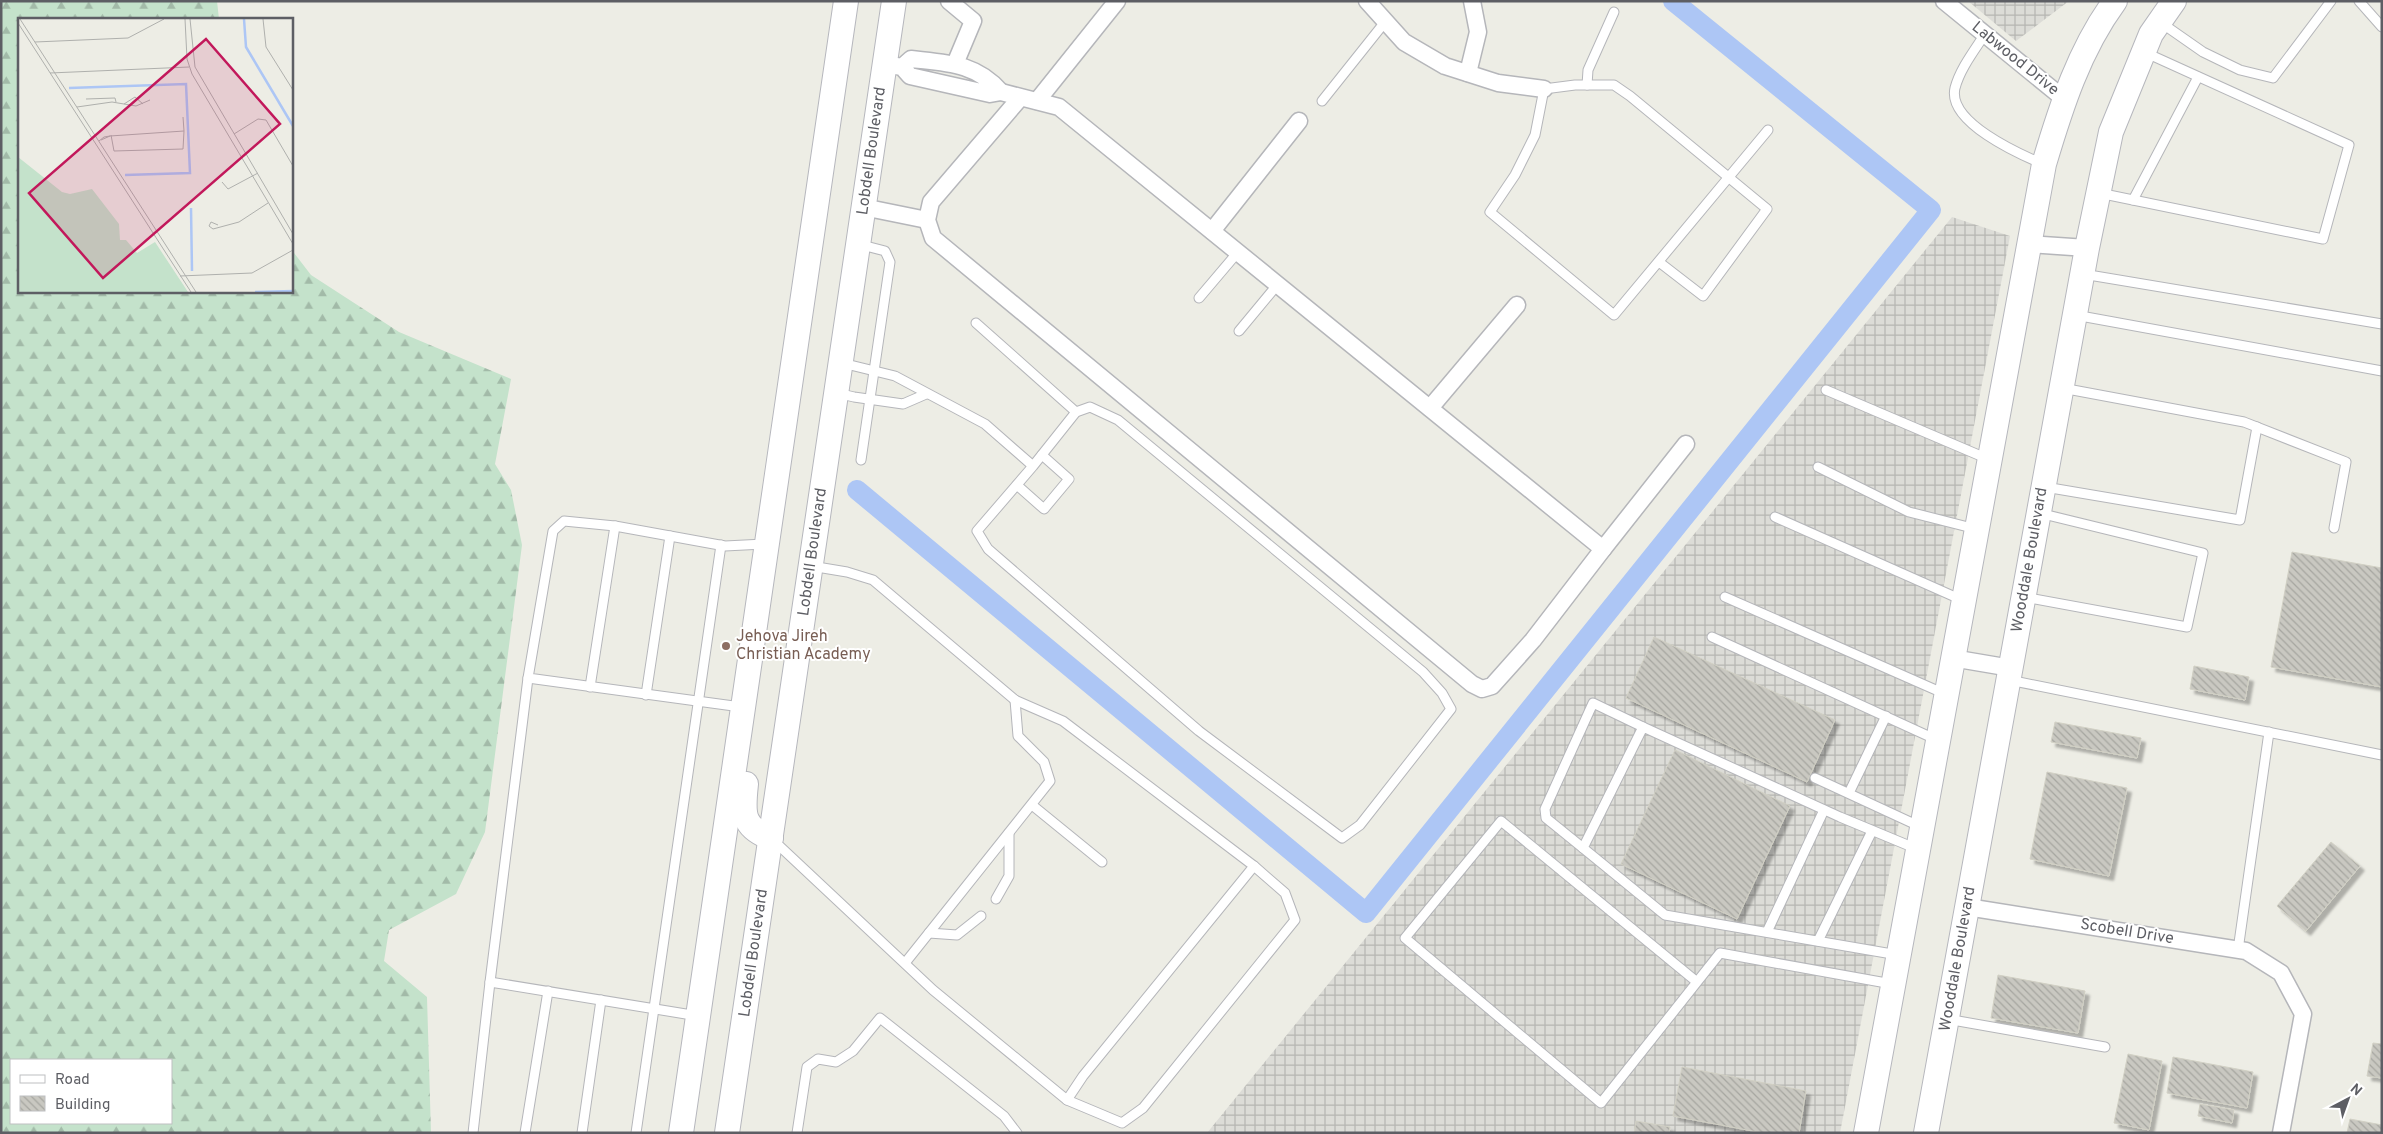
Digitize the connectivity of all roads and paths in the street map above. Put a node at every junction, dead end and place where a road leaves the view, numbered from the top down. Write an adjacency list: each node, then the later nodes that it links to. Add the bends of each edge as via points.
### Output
1 (846, 1): 79 (main road)
2 (894, 1): 19 (main road, Lobdell Boulevard)
3 (949, 1): 20 (street, via 973,20)
4 (1117, 1): 30 (street)
5 (1367, 1): 13 (street)
6 (1472, 1): 21 (street, via 1478,32)
7 (1944, 1): 16 (street, Labwood Drive)
8 (2115, 1): 29 (main road, via 2099,22)
9 (2174, 1): 14 (main road, Wooddale Boulevard)
10 (2331, 1): 14 (lane, via 2273,78 2232,67)
11 (2359, 1): 15 (lane)
12 (1614, 12): 24 (lane, via 1588,70)
13 (1386, 22): 21 (street, via 1404,42 1445,66); 31 (lane)
14 (2159, 22): 17 (main road, Wooddale Boulevard)
15 (2382, 27)
16 (1984, 34): 29 (street, Labwood Drive); 34 (lane, via 1960,75 1954,90 1956,102 1973,126 2012,151)
17 (2143, 52): 22 (lane); 36 (main road, Wooddale Boulevard, via 2111,132)
18 (938, 62): 19 (street, via 911,59); 20 (street); 23 (street)
19 (893, 65): 23 (street, via 910,76); 38 (main road, Lobdell Boulevard)
20 (961, 66): 25 (street); 27 (street, via 979,72)
21 (1468, 73): 26 (street, via 1498,83)
22 (2198, 77): 37 (lane); 37 (lane, via 2349,145 2323,239)
23 (936, 81): 25 (street)
24 (1587, 85): 26 (lane); 35 (lane, via 1614,85)
25 (963, 88): 27 (street, via 990,94)
26 (1544, 89): 45 (lane, via 1535,135 1515,175 1490,212 1614,315)
27 (1001, 92): 28 (street)
28 (1020, 98): 30 (street); 39 (street, via 931,202)
29 (2063, 98): 34 (main road)
30 (1037, 101): 40 (street, via 1058,107)
31 (1322, 101)
32 (1299, 121): 40 (street)
33 (1768, 130): 35 (lane)
34 (2044, 164): 42 (main road)
35 (1729, 178): 45 (lane); 45 (lane, via 1767,210 1704,296)
36 (2098, 193): 37 (lane); 43 (main road, Wooddale Boulevard)
37 (2133, 200)
38 (863, 207): 39 (street); 41 (main road, Lobdell Boulevard)
39 (927, 220): 81 (street, via 933,238 1482,689 1492,686 1533,640)
40 (1212, 231): 44 (street)
41 (858, 244): 54 (main road, Lobdell Boulevard); 55 (lane, via 885,252 890,262)
42 (2028, 244): 43 (street); 67 (main road)
43 (2087, 248): 46 (main road, Wooddale Boulevard)
44 (1238, 252): 47 (street); 48 (lane)
45 (1659, 262)
46 (2082, 274): 50 (main road, Wooddale Boulevard); 52 (lane)
47 (1278, 284): 53 (lane); 62 (street)
48 (1199, 298)
49 (1517, 305): 62 (street)
50 (2075, 315): 56 (lane); 57 (main road, Wooddale Boulevard)
51 (976, 323): 63 (lane)
52 (2382, 324)
53 (1239, 331)
54 (841, 362): 55 (lane); 59 (main road, Lobdell Boulevard)
55 (875, 371): 60 (lane, via 895,376); 61 (lane)
56 (2382, 372)
57 (2062, 388): 64 (lane); 72 (main road, Wooddale Boulevard)
58 (1826, 390): 67 (lane)
59 (836, 393): 61 (lane); 82 (main road, Lobdell Boulevard)
60 (926, 394): 61 (lane, via 903,404); 69 (lane, via 985,424)
61 (870, 400): 68 (lane)
62 (1430, 408): 81 (street)
63 (1076, 412): 66 (lane); 71 (lane, via 1090,408 1118,420 1423,672 1442,693 1451,709 1360,826 1342,838 1199,731 988,549 977,532)
64 (2257, 427): 72 (lane, via 2240,520); 76 (lane, via 2346,462)
65 (1686, 444): 81 (street)
66 (1042, 455): 69 (lane); 71 (lane, via 1069,478 1044,509)
67 (1989, 459): 77 (main road)
68 (861, 460)
69 (1033, 466): 71 (lane)
70 (1818, 468): 77 (lane, via 1909,512)
71 (1017, 485)
72 (2044, 487): 73 (main road, Wooddale Boulevard)
73 (2039, 512): 83 (main road, Wooddale Boulevard); 83 (lane, via 2202,553 2187,626)
74 (1774, 517): 85 (lane)
75 (615, 526): 78 (lane); 89 (lane, via 564,521 553,531); 90 (lane)
76 (2334, 528)
77 (1976, 529): 85 (main road)
78 (670, 536): 80 (lane); 92 (lane)
79 (767, 544): 80 (lane); 95 (main road)
80 (721, 545): 94 (lane)
81 (1603, 549)
82 (811, 566): 93 (lane, via 873,580); 107 (main road, Lobdell Boulevard)
83 (2024, 597): 88 (main road, Wooddale Boulevard)
84 (1725, 598): 91 (lane)
85 (1963, 600): 87 (main road)
86 (1712, 636): 96 (lane)
87 (1952, 658): 88 (street); 91 (main road)
88 (2010, 674): 98 (lane); 113 (main road, Wooddale Boulevard)
89 (528, 678): 90 (lane); 121 (lane)
90 (590, 687): 92 (lane)
91 (1946, 694): 99 (main road)
92 (646, 695): 94 (lane)
93 (1015, 700): 103 (lane, via 1018,736 1044,762 1050,781); 111 (lane, via 1062,721)
94 (698, 702): 95 (lane); 126 (lane)
95 (742, 713): 107 (main road, via 751,742 744,817 752,828); 127 (main road)
96 (1886, 716): 99 (lane); 102 (lane)
97 (1643, 727): 104 (lane); 109 (lane); 109 (lane, via 1593,703 1545,809 1546,818)
98 (2269, 732): 100 (lane); 118 (lane)
99 (1937, 740): 108 (main road)
100 (2382, 755)
101 (1815, 778): 102 (lane)
102 (1849, 793): 108 (lane)
103 (1032, 805): 106 (lane); 110 (lane)
104 (1824, 810): 105 (lane); 115 (lane)
105 (1872, 830): 108 (lane); 117 (lane)
106 (1009, 833): 112 (lane, via 1009,876); 116 (lane)
107 (770, 838): 120 (lane); 136 (main road, Lobdell Boulevard)
108 (1919, 838): 119 (main road)
109 (1583, 848): 115 (lane, via 1665,915)
110 (1102, 862)
111 (1254, 866): 130 (lane); 130 (lane, via 1284,893 1295,920 1143,1108 1122,1123)
112 (996, 899)
113 (1967, 907): 118 (street, Scobell Drive); 128 (main road, Wooddale Boulevard)
114 (981, 916): 116 (lane, via 957,935)
115 (1766, 932): 117 (lane)
116 (929, 933): 120 (lane)
117 (1818, 941): 119 (lane)
118 (2238, 950): 141 (street, Scobell Drive, via 2246,951 2281,973 2303,1014)
119 (1898, 955): 123 (main road)
120 (905, 964): 130 (lane)
121 (490, 982): 124 (lane); 131 (lane)
122 (1697, 982): 122 (lane, via 1601,1103 1405,938 1501,821); 123 (lane, via 1720,953)
123 (1893, 984): 139 (main road)
124 (548, 991): 125 (lane); 132 (lane)
125 (601, 1000): 126 (lane); 133 (lane)
126 (654, 1009): 127 (lane); 134 (lane)
127 (698, 1016): 135 (main road)
128 (1947, 1019): 129 (lane); 140 (main road, Wooddale Boulevard)
129 (2106, 1047)
130 (1067, 1100)
131 (473, 1133)
132 (526, 1133)
133 (582, 1133)
134 (636, 1133)
135 (681, 1133)
136 (727, 1133)
137 (797, 1133): 138 (lane, via 807,1067 818,1059 836,1062 853,1051 880,1018 1004,1116)
138 (1017, 1133)
139 (1866, 1133)
140 (1926, 1133)
141 (2281, 1133)

